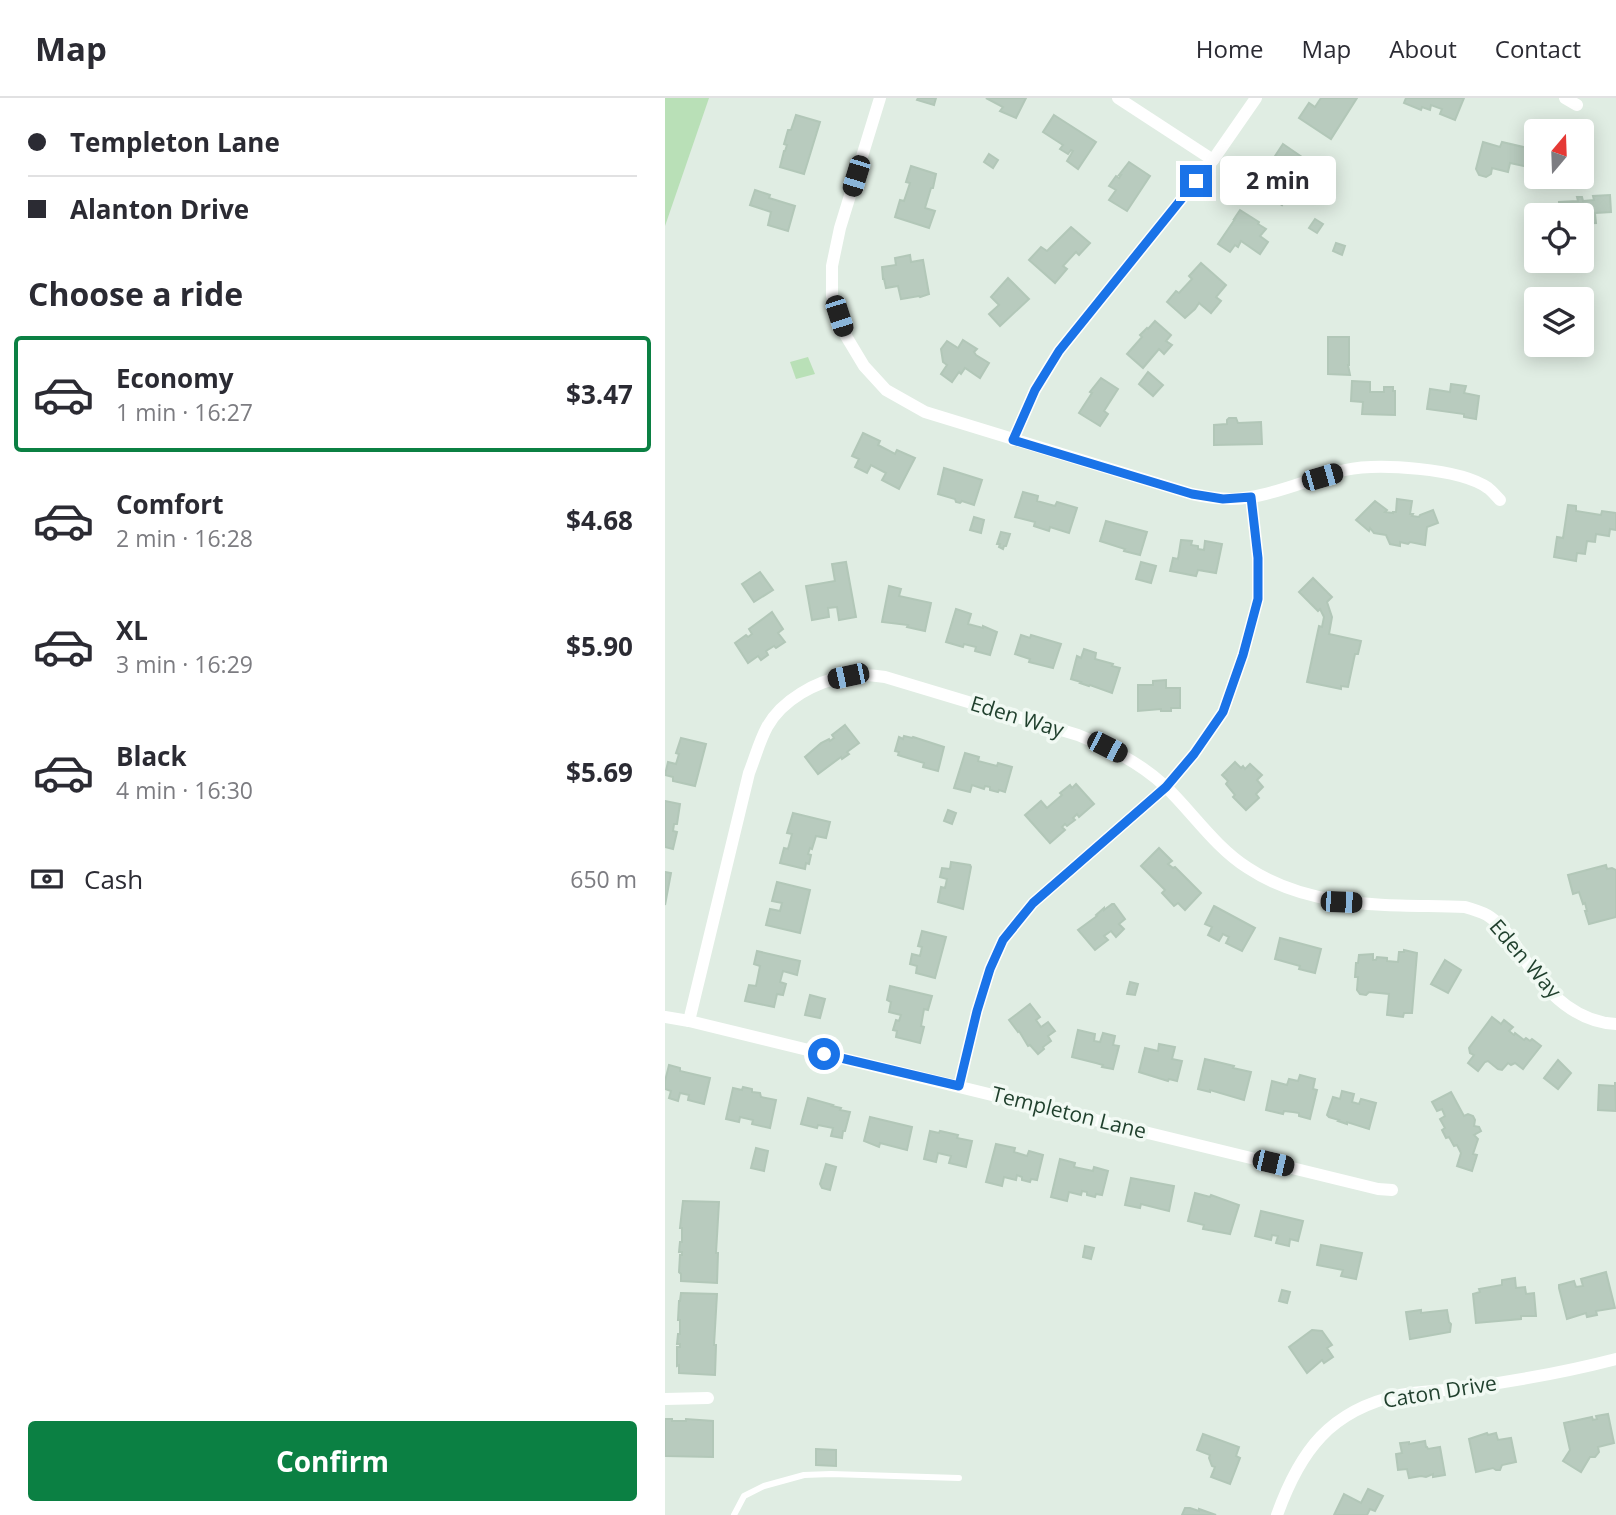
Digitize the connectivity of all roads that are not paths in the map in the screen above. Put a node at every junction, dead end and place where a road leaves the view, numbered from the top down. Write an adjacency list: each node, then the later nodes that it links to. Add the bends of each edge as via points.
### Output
1 (880, 98): 7 (street, via 832,266 832,296 846,337 886,390 925,412)
2 (1118, 98): 6 (street)
3 (1256, 98): 6 (street)
4 (1565, 98): 5 (street)
5 (1577, 105)
6 (1213, 160): 7 (street, via 1059,351)
7 (1013, 440): 8 (street, via 1192,494)
8 (1251, 497): 9 (street, via 1346,470 1377,466 1467,478 1487,487); 10 (street, via 1258,599 1243,655 1223,712)
9 (1500, 500)
10 (1166, 787): 12 (street, Eden Way, via 1129,758 1097,743 885,677 848,676 808,689 768,725 749,773); 13 (street, Eden Way, via 1248,869 1277,884 1330,901 1465,907 1480,912 1509,935 1527,964 1561,1002 1591,1019); 14 (street, via 1033,903 1003,940 977,1011)
11 (665, 1017): 12 (street, Templeton Lane)
12 (689, 1021): 14 (street, Templeton Lane)
13 (1616, 1024)
14 (959, 1086): 15 (street, Templeton Lane)
15 (1392, 1190)
16 (1616, 1359): 21 (street, Caton Drive, via 1527,1378 1403,1394 1361,1407 1326,1430 1310,1447)
17 (708, 1398): 18 (street)
18 (665, 1399)
19 (959, 1478): 20 (lane, via 804,1475 744,1496)
20 (734, 1515)
21 (1277, 1515)

